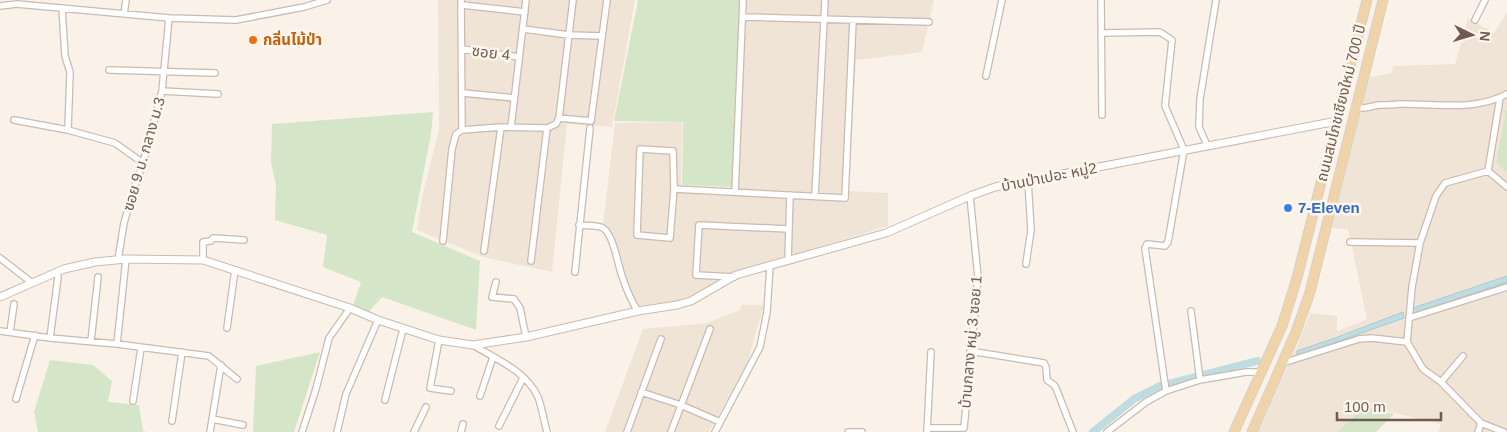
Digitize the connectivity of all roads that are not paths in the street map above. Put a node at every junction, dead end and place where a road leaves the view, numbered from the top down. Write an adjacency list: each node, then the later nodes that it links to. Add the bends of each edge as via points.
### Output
1 (58, 0): 18 (street)
2 (126, 0): 20 (street)
3 (327, 0): 22 (street, via 236,20)
4 (526, 0): 19 (street)
5 (573, 0): 29 (street)
6 (607, 0): 30 (street)
7 (744, 0): 21 (street)
8 (825, 0): 23 (street)
9 (1002, 0): 36 (street)
10 (1101, 0): 28 (street)
11 (1216, 0): 54 (street, via 1200,100 1200,127)
12 (1367, 0): 47 (main road, ถนนสมโภชเชียงใหม่ 700 ปี)
13 (1383, 0): 43 (main road, ถนนสมโภชเชียงใหม่ 700 ปี)
14 (1485, 0): 25 (street)
15 (17, 2): 17 (street); 18 (street)
16 (462, 3): 19 (street); 31 (street)
17 (0, 6)
18 (60, 8): 20 (street); 52 (street, via 70,72)
19 (525, 12): 27 (street)
20 (124, 14): 22 (street)
21 (743, 17): 23 (street); 61 (street)
22 (169, 18): 34 (street, ฃอย 9 บ. กลาง ม.3)
23 (824, 19): 24 (street); 63 (street)
24 (853, 20): 26 (street); 63 (street, via 845,198)
25 (1475, 20)
26 (929, 22)
27 (523, 29): 29 (street); 32 (street)
28 (1101, 33): 44 (street); 55 (street, via 1160,32 1172,40 1165,106)
29 (569, 35): 30 (street); 45 (street)
30 (602, 36): 45 (street, via 591,121)
31 (462, 49): 32 (street, ซอย 4); 38 (street)
32 (519, 57): 41 (street)
33 (109, 70): 34 (street)
34 (165, 72): 35 (street); 37 (street, ฃอย 9 บ. กลาง ม.3)
35 (215, 73)
36 (986, 76)
37 (162, 91): 39 (street); 56 (street, ฃอย 9 บ. กลาง ม.3)
38 (463, 93): 41 (street); 53 (street)
39 (218, 94)
40 (1507, 94): 42 (street)
41 (514, 98): 49 (street)
42 (1500, 98): 43 (street, via 1477,104); 57 (street)
43 (1357, 107): 114 (main road, ถนนสมโภชเชียงใหม่ 700 ปี, via 1310,292)
44 (1102, 115)
45 (559, 118): 50 (street, via 556,124)
46 (14, 120): 52 (street)
47 (1337, 121): 54 (street, บ้านป่าเปอะ หมู่2); 116 (main road, ถนนสมโภชเชียงใหม่ 700 ปี, via 1297,278 1282,326)
48 (501, 127): 49 (street); 53 (street); 71 (street)
49 (511, 127): 50 (street)
50 (547, 128): 76 (street)
51 (590, 128): 65 (street)
52 (68, 130): 56 (street, via 115,143)
53 (462, 130): 68 (street, via 453,140)
54 (1207, 145): 55 (street, บ้านป่าเปอะ หมู่2)
55 (1184, 150): 58 (street, บ้านป่าเปอะ หมู่2); 122 (street, via 1168,242 1164,246 1150,243 1145,246)
56 (143, 163): 73 (street, ฃอย 9 บ. กลาง ม.3, via 124,223)
57 (1488, 171): 59 (street); 70 (street, via 1445,183 1436,196)
58 (1028, 181): 64 (street, บ้านป่าเปอะ หมู่2); 77 (street, via 1031,230)
59 (1507, 187)
60 (674, 188): 60 (street, via 673,151 640,149 637,236 670,238); 61 (street)
61 (735, 192): 62 (street)
62 (790, 195): 63 (street); 66 (street)
63 (815, 196)
64 (970, 196): 75 (street, บ้านป่าเปอะ หมู่2, via 886,232); 109 (street, บ้านกลาง หมู่ 3 ซอย 1, via 978,277)
65 (580, 225): 80 (street); 90 (street, via 605,230)
66 (788, 229): 75 (street); 83 (street, via 699,225 696,275)
67 (244, 240): 74 (street, via 213,238 204,242)
68 (443, 241)
69 (1350, 242): 70 (street)
70 (1420, 243): 92 (street)
71 (484, 251)
72 (0, 258): 84 (street)
73 (122, 259): 74 (street, บ้านป่าเปอะ หมู่2); 84 (street, บ้านป่าเปอะ หมู่2, via 64,269); 106 (street, ฃอย 9 บ. กลาง ม.3)
74 (203, 260): 79 (street, บ้านป่าเปอะ หมู่2)
75 (788, 260): 78 (street, บ้านป่าเปอะ หมู่2)
76 (531, 261)
77 (1026, 264)
78 (770, 266): 83 (street, บ้านป่าเปอะ หมู่2); 132 (street, via 767,312 760,347)
79 (235, 270): 89 (street, บ้านป่าเปอะ หมู่2); 94 (street)
80 (575, 272)
81 (58, 277): 101 (street)
82 (98, 277): 104 (street)
83 (734, 277): 90 (street, บ้านป่าเปอะ หมู่2, via 691,301)
84 (31, 282): 87 (street, บ้านป่าเปอะ หมู่2)
85 (496, 282): 100 (street, via 492,297 514,299 520,308)
86 (1507, 287): 92 (street)
87 (0, 297)
88 (14, 304): 98 (street)
89 (350, 308): 93 (street, บ้านป่าเปอะ หมู่2); 139 (street, via 329,338)
90 (638, 311): 100 (street, บ้านป่าเปอะ หมู่2)
91 (1191, 311): 119 (street)
92 (1408, 318): 105 (street)
93 (378, 320): 95 (street, บ้านป่าเปอะ หมู่2); 140 (street, via 346,394)
94 (227, 328)
95 (403, 329): 103 (street, บ้านป่าเปอะ หมู่2); 126 (street)
96 (710, 329): 128 (street)
97 (0, 331): 98 (street)
98 (10, 332): 99 (street)
99 (35, 336): 101 (street); 125 (street)
100 (526, 337): 107 (street, บ้านป่าเปอะ หมู่2)
101 (50, 338): 104 (street)
102 (661, 339): 123 (street)
103 (439, 340): 107 (street, บ้านป่าเปอะ หมู่2); 121 (street, via 430,388)
104 (90, 341): 106 (street)
105 (1407, 342): 114 (street, via 1372,338 1359,340); 120 (street, via 1423,369)
106 (117, 344): 108 (street)
107 (473, 345): 113 (street)
108 (141, 348): 110 (street); 127 (street)
109 (970, 351): 137 (street, บ้านกลาง หมู่ 3 ซอย 1, via 964,428); 149 (street, via 1044,363 1046,380 1056,388)
110 (182, 352): 115 (street, via 209,356); 131 (street)
111 (931, 352): 137 (street)
112 (1463, 356): 120 (street)
113 (493, 357): 117 (street); 124 (street)
114 (1283, 363): 152 (main road, ถนนสมโภชเชียงใหม่ 700 ปี)
115 (221, 365): 118 (street); 130 (street)
116 (1261, 372): 119 (street); 151 (main road, ถนนสมโภชเชียงใหม่ 700 ปี)
117 (523, 378): 136 (street); 143 (street, via 538,398)
118 (237, 380)
119 (1200, 380): 122 (street)
120 (1441, 382): 135 (street)
121 (451, 391)
122 (1166, 391): 150 (street)
123 (641, 392): 128 (street); 144 (street)
124 (480, 396)
125 (16, 399)
126 (385, 400)
127 (133, 401)
128 (681, 405): 132 (street); 145 (street)
129 (426, 407): 141 (street)
130 (212, 419): 133 (street); 138 (street)
131 (172, 422)
132 (720, 422): 146 (street)
133 (243, 424)
134 (463, 424): 142 (street)
135 (1481, 424): 153 (street); 154 (street)
136 (499, 426)
137 (927, 430)
138 (210, 432)
139 (302, 432)
140 (337, 432)
141 (414, 432)
142 (461, 432)
143 (547, 432)
144 (627, 432)
145 (672, 432)
146 (715, 432)
147 (848, 432): 148 (street)
148 (862, 432)
149 (1073, 432)
150 (1107, 432)
151 (1234, 432)
152 (1252, 432)
153 (1478, 432)
154 (1504, 432)

